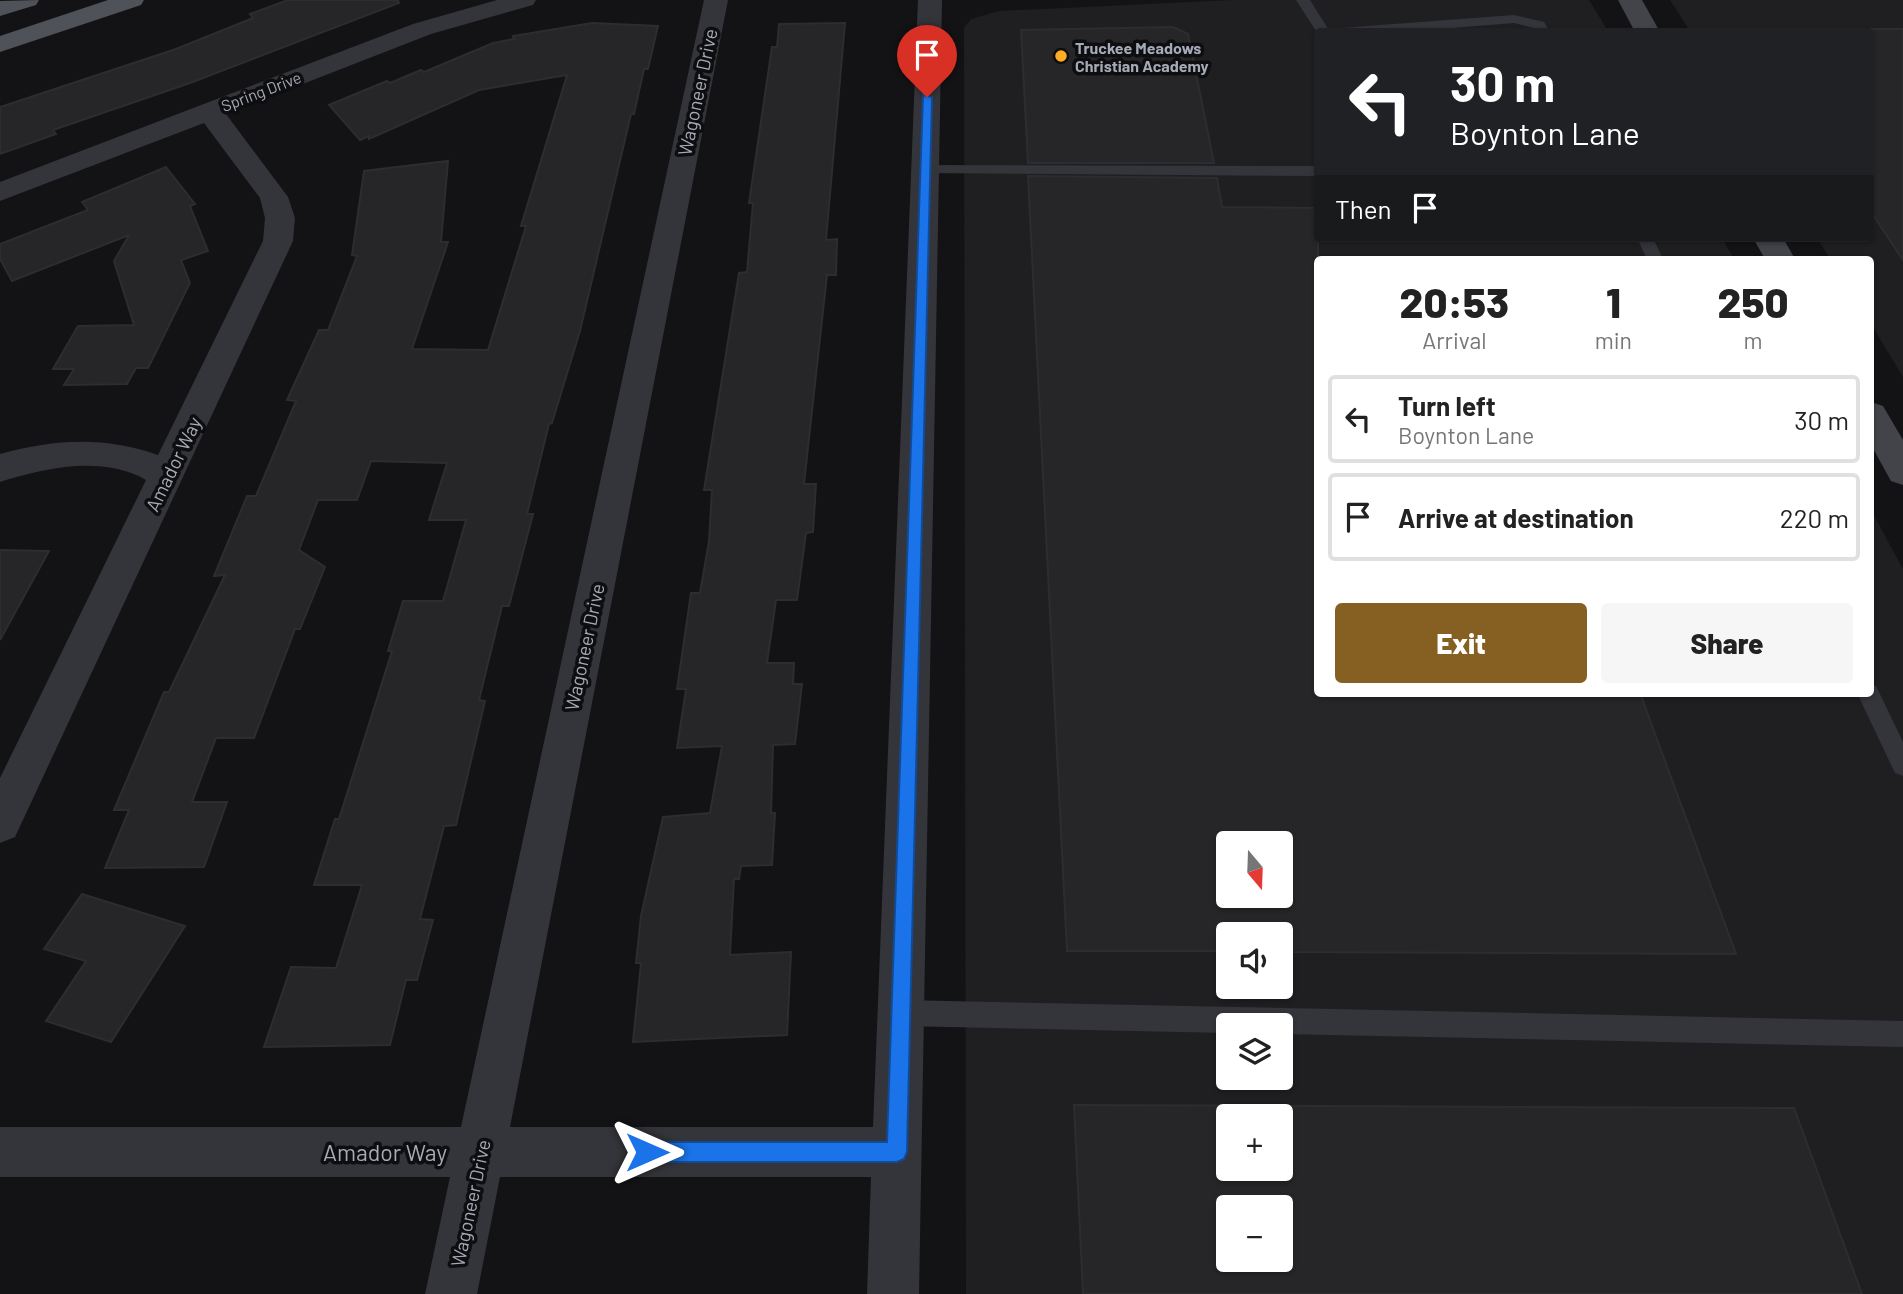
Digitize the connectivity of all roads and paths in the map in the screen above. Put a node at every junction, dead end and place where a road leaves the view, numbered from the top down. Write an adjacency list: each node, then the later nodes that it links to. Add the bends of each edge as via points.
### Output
1 (27, 0): 8 (main road)
2 (132, 0): 13 (main road)
3 (524, 0): 14 (street, Spring Drive, via 422,29)
4 (716, 0): 28 (street, Wagoneer Drive)
5 (930, 0): 15 (street)
6 (1303, 0): 9 (lane)
7 (1630, 0): 12 (main road)
8 (0, 9)
9 (1320, 28)
10 (1394, 28): 11 (lane, via 1514,19)
11 (1541, 28)
12 (1646, 28)
13 (0, 44)
14 (209, 111): 17 (street, Spring Drive); 21 (street, Amador Way, via 274,197 280,218 278,241)
15 (925, 170): 16 (lane); 25 (street)
16 (1314, 171)
17 (0, 192)
18 (1874, 420): 20 (main road)
19 (0, 468): 21 (street, via 59,454 96,453 131,458)
20 (1903, 471)
21 (168, 476): 24 (street, Amador Way)
22 (1870, 697): 23 (lane)
23 (1903, 765)
24 (0, 823)
25 (901, 1013): 26 (lane); 29 (street)
26 (1903, 1034)
27 (0, 1152): 28 (street, Amador Way)
28 (481, 1152): 29 (street, Amador Way); 30 (street, Wagoneer Drive)
29 (897, 1152): 31 (street)
30 (451, 1294)
31 (893, 1294)

